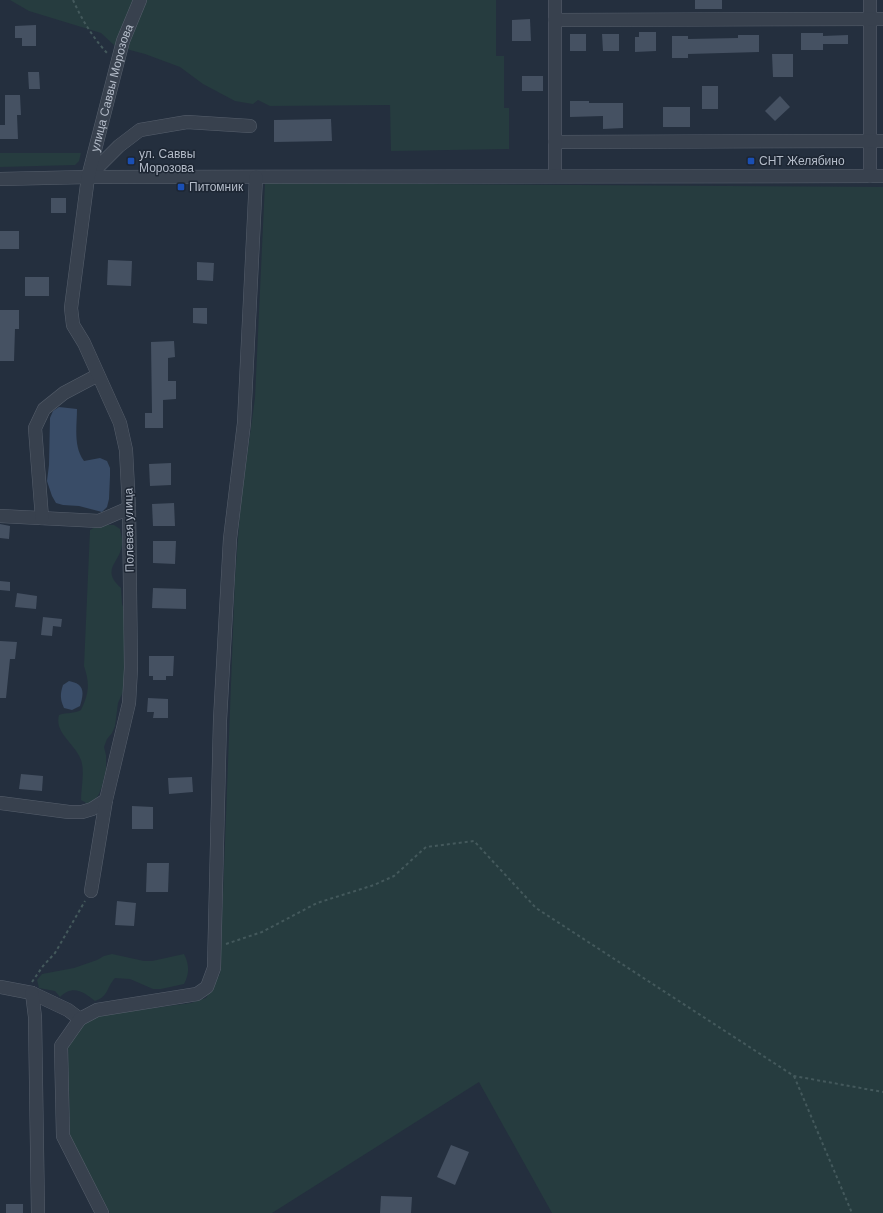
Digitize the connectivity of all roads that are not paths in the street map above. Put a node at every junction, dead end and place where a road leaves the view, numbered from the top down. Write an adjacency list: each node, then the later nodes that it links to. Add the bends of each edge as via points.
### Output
1 (140, 0): 13 (street, улица Саввы Морозова, via 116,64)
2 (555, 0): 6 (street)
3 (870, 0): 4 (street)
4 (870, 19): 5 (street); 6 (street); 8 (street)
5 (883, 19)
6 (555, 20): 9 (street)
7 (250, 126): 13 (street, via 187,122 140,130 119,146)
8 (876, 141): 9 (street); 11 (street)
9 (555, 142): 10 (street)
10 (555, 176): 11 (street); 14 (street)
11 (870, 176): 12 (street)
12 (883, 176)
13 (88, 177): 14 (street); 15 (street); 16 (street, Полевая улица, via 71,308 73,325)
14 (256, 177): 25 (street, via 244,423 230,539 220,704 214,968 207,987 197,994 97,1010)
15 (0, 179)
16 (98, 375): 17 (street, Полевая улица, via 120,423 126,450); 19 (street, via 64,393 44,409 35,428)
17 (129, 508): 19 (street, via 99,521); 20 (street, Полевая улица, via 129,703)
18 (0, 516): 19 (street)
19 (42, 518)
20 (106, 800): 21 (street, via 82,812); 22 (street, Полевая улица)
21 (0, 803)
22 (91, 891)
23 (0, 988): 24 (street)
24 (32, 993): 25 (street, via 68,1010); 26 (street)
25 (80, 1019): 27 (street, via 61,1046 63,1136)
26 (38, 1213)
27 (102, 1213)

